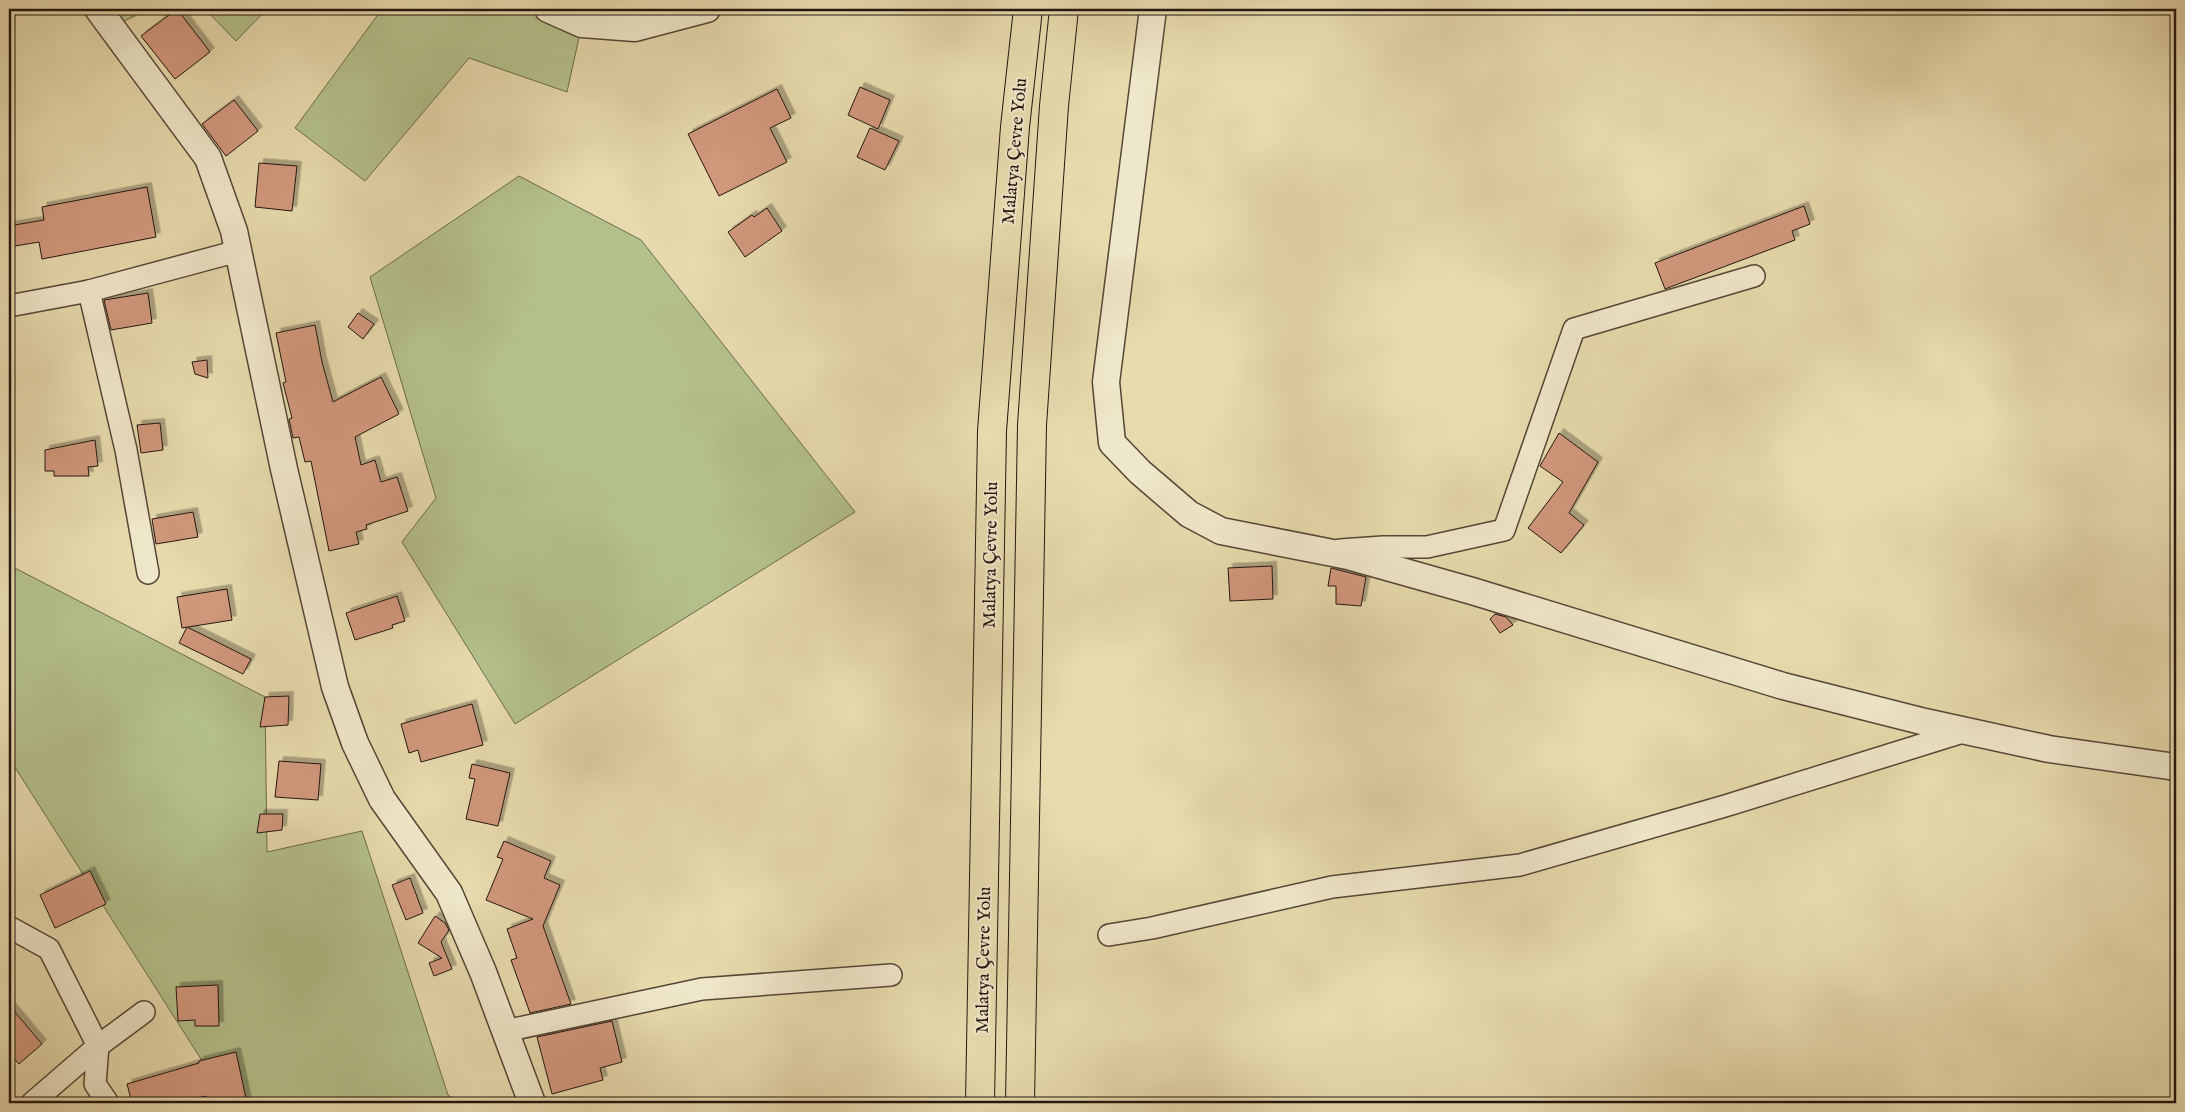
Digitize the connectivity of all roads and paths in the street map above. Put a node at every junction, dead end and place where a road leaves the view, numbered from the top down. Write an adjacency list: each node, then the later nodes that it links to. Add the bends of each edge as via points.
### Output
1 (98, 9): 7 (street, via 208,158)
2 (548, 9): 3 (street, via 582,24 635,28)
3 (707, 9)
4 (1028, 9): 24 (highway, Malatya Çevre Yolu, via 1015,127 992,431)
5 (1064, 9): 25 (highway, Malatya Çevre Yolu, via 1053,116 1032,426)
6 (1153, 9): 11 (street, via 1106,382 1112,444 1189,514 1221,531)
7 (238, 251): 9 (street); 19 (street, via 335,687 382,799 448,893)
8 (1754, 276): 11 (street, via 1574,329 1504,530 1428,547)
9 (89, 291): 10 (street); 12 (street, via 126,450)
10 (9, 306)
11 (1325, 551): 13 (street, via 1472,591 1783,686)
12 (148, 573)
13 (1966, 731): 14 (street, via 2049,749); 16 (street, via 1520,865 1332,887)
14 (2176, 767)
15 (9, 927): 20 (street, via 49,949)
16 (1110, 935)
17 (891, 975): 19 (street, via 702,989)
18 (144, 1012): 20 (street)
19 (505, 1031): 23 (street)
20 (98, 1046): 21 (street); 22 (street, via 95,1084)
21 (32, 1103)
22 (108, 1103)
23 (532, 1103)
24 (980, 1103)
25 (1020, 1103)

